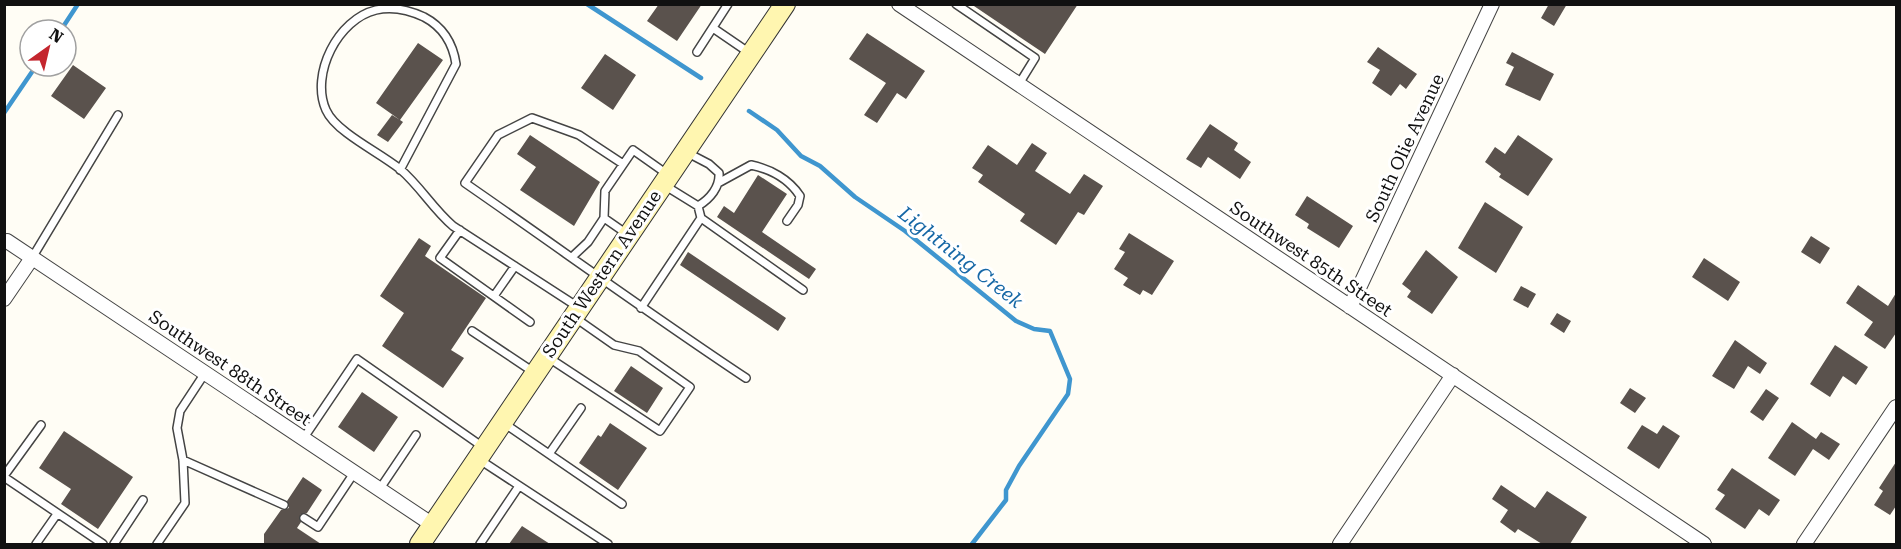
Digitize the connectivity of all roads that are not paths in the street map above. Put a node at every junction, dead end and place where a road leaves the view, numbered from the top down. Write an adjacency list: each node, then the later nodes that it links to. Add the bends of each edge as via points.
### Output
1 (728, 4): 6 (lane)
2 (785, 4): 8 (main road, South Western Avenue)
3 (899, 4): 9 (street, Southwest 85th Street)
4 (956, 4): 9 (lane, via 1035,58)
5 (1492, 4): 30 (street, South Olie Avenue)
6 (713, 28): 7 (lane); 8 (lane)
7 (697, 52)
8 (751, 54): 11 (main road, South Western Avenue)
9 (1018, 85): 30 (street, Southwest 85th Street)
10 (118, 115): 24 (lane)
11 (686, 152): 14 (main road, South Western Avenue); 15 (lane, via 709,164 719,173)
12 (623, 164): 14 (lane, via 633,150); 17 (lane, via 605,191); 23 (lane, via 579,135 532,118 498,135 465,183)
13 (400, 170): 13 (lane, via 336,124 326,110 321,89 330,54 349,26 374,10 392,8 412,11 432,21 450,44 456,64); 20 (lane, via 436,211)
14 (666, 180): 16 (lane); 21 (main road, South Western Avenue)
15 (720, 182): 16 (lane, via 707,201); 19 (lane, via 751,165 771,171 800,196)
16 (698, 206): 18 (lane)
17 (604, 218): 21 (lane); 23 (lane, via 588,242)
18 (701, 218): 27 (lane); 31 (lane)
19 (787, 221)
20 (460, 230): 25 (lane); 28 (lane, via 440,258)
21 (629, 235): 26 (main road, South Western Avenue)
22 (7, 241): 24 (street, Southwest 88th Street)
23 (572, 256): 26 (lane)
24 (32, 258): 29 (street); 36 (street, Southwest 88th Street)
25 (515, 266): 28 (lane); 32 (lane)
26 (601, 276): 31 (lane); 32 (main road, South Western Avenue)
27 (803, 290)
28 (494, 296): 33 (lane)
29 (4, 299)
30 (1350, 307): 38 (street, Southwest 85th Street)
31 (640, 308): 39 (lane)
32 (577, 313): 35 (main road, South Western Avenue); 35 (lane, via 614,345 639,351 690,387 660,431)
33 (530, 322)
34 (472, 331): 37 (lane)
35 (547, 356): 37 (main road, South Western Avenue)
36 (205, 373): 45 (street, Southwest 88th Street); 48 (lane, via 180,411 177,428)
37 (536, 373): 42 (main road, South Western Avenue)
38 (1453, 375): 66 (street); 67 (street, Southwest 85th Street)
39 (746, 378)
40 (1896, 407): 68 (street)
41 (581, 408): 47 (lane)
42 (502, 422): 46 (main road, South Western Avenue); 47 (lane)
43 (41, 425): 50 (lane)
44 (416, 435): 52 (lane)
45 (303, 439): 46 (lane, via 357,359); 49 (street, Southwest 88th Street)
46 (481, 454): 51 (lane); 58 (main road, South Western Avenue)
47 (549, 454): 54 (lane)
48 (183, 460): 55 (lane); 62 (lane, via 185,503)
49 (354, 473): 52 (street, Southwest 88th Street); 57 (lane, via 318,527)
50 (4, 476): 56 (lane)
51 (519, 486): 64 (lane); 65 (lane)
52 (379, 490): 58 (street, Southwest 88th Street)
53 (143, 500): 61 (lane)
54 (622, 504)
55 (284, 505)
56 (57, 514): 59 (lane); 60 (lane)
57 (304, 518)
58 (433, 525): 63 (main road, South Western Avenue)
59 (36, 544)
60 (103, 544)
61 (114, 544)
62 (157, 544)
63 (420, 544)
64 (480, 544)
65 (608, 544)
66 (1340, 544)
67 (1704, 544)
68 (1804, 544)

